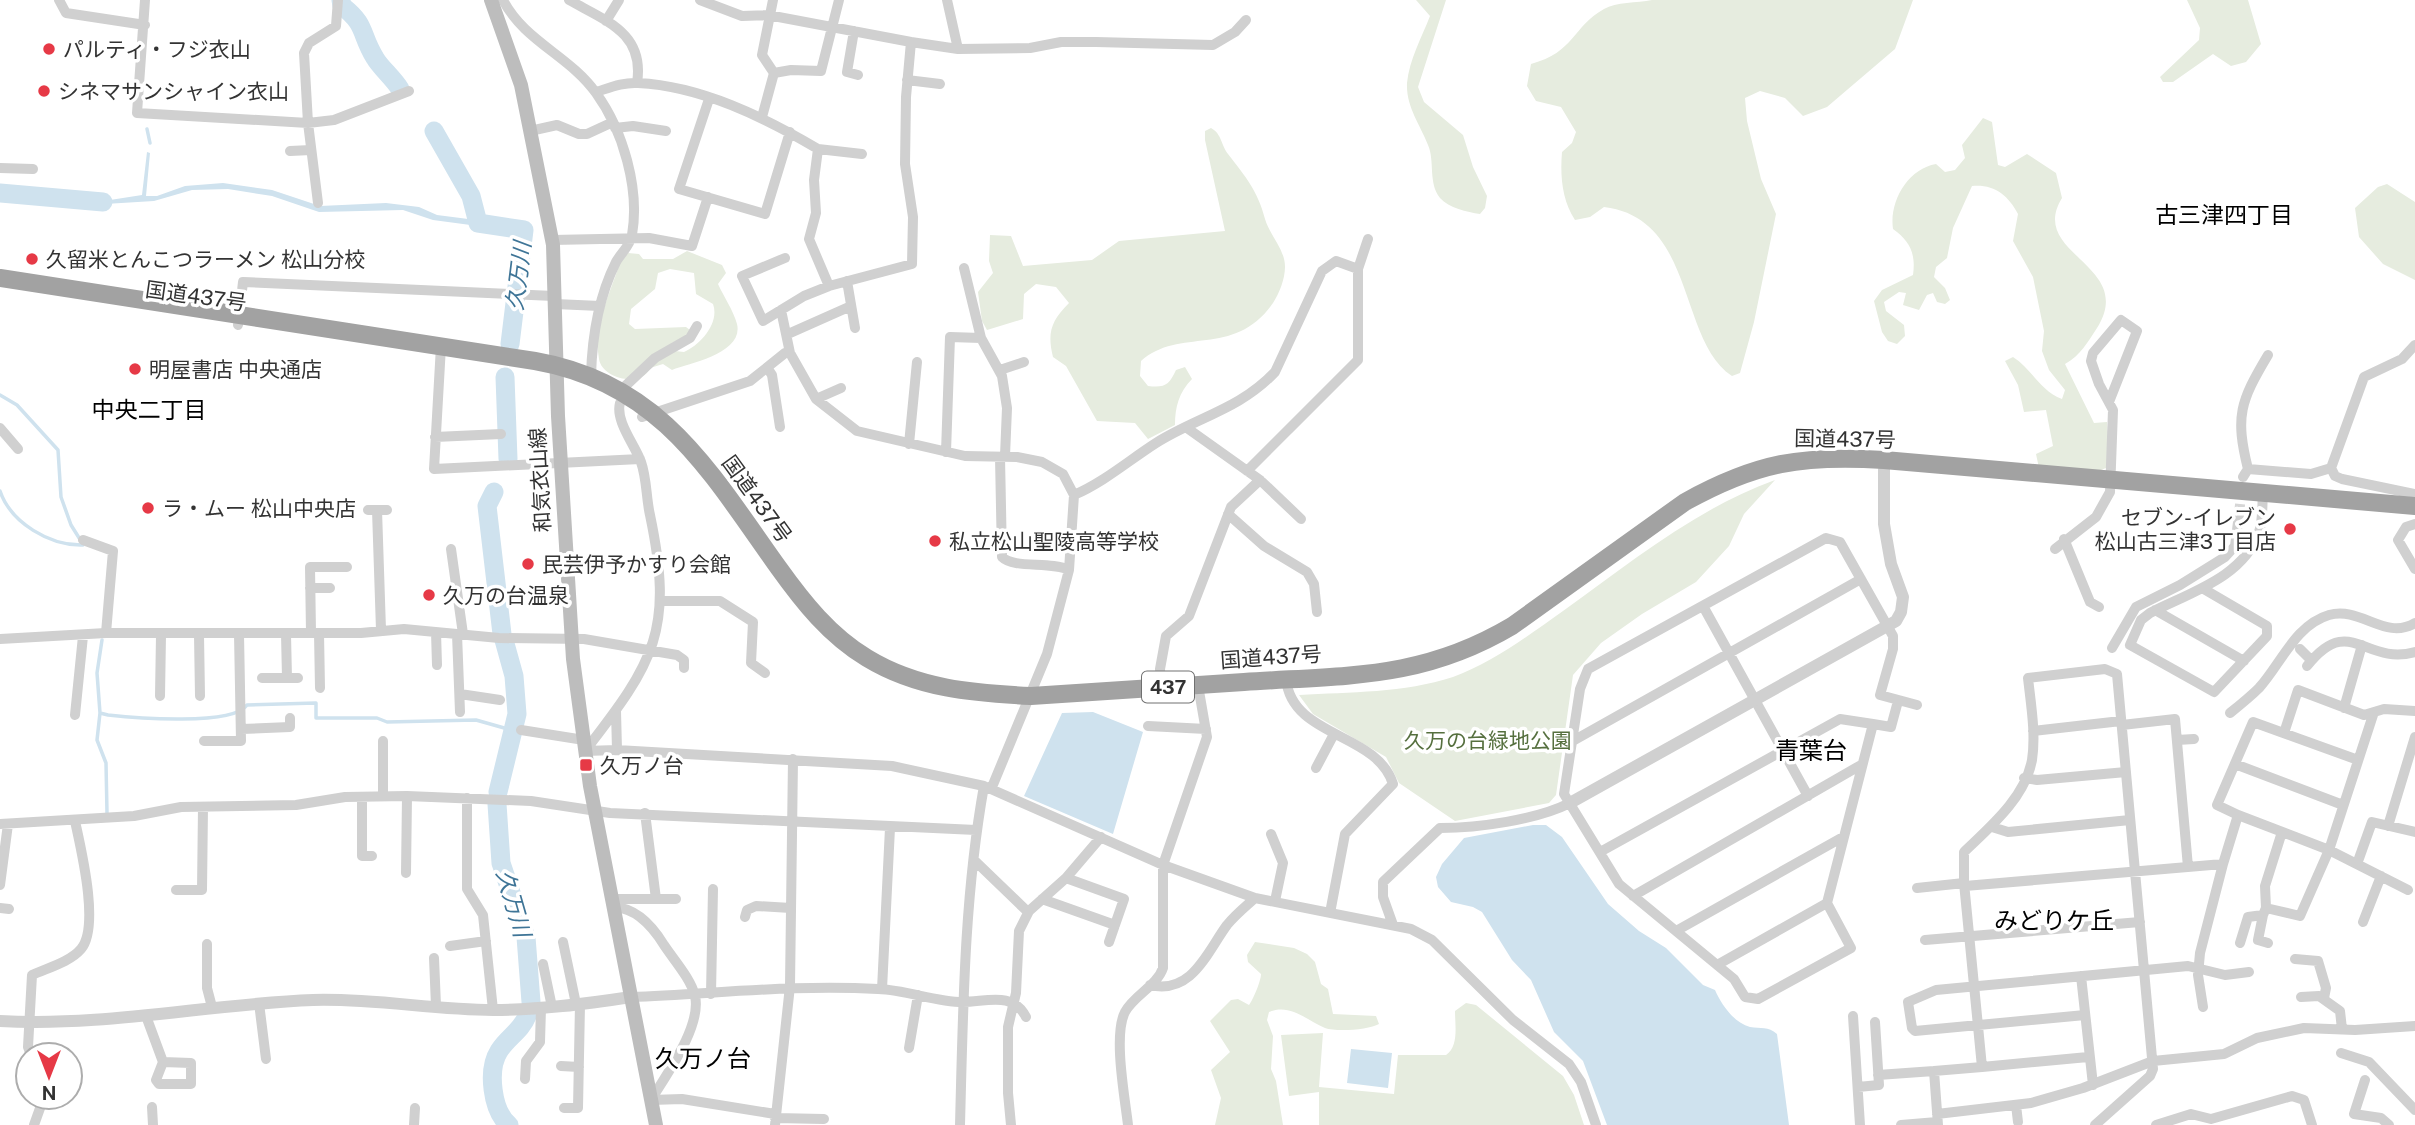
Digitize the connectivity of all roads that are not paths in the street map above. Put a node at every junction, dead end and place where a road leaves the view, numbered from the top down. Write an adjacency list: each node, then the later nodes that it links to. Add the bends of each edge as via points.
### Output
1 (59, 0): 15 (street, via 66,13)
2 (145, 0): 15 (street)
3 (338, 0): 29 (street, via 334,29 304,51)
4 (491, 0): 31 (main road, 和気衣山線, via 521,85)
5 (503, 0): 26 (street, via 511,16 578,71)
6 (569, 0): 13 (street)
7 (619, 0): 13 (street)
8 (700, 0): 12 (street, via 742,16)
9 (773, 0): 12 (street)
10 (839, 0): 16 (street)
11 (947, 0): 19 (street)
12 (768, 15): 16 (street); 20 (street, via 762,55)
13 (606, 20): 23 (street, via 627,36 639,56)
14 (1246, 20): 19 (street, via 1213,45 1096,42)
15 (145, 25): 29 (street, via 137,113)
16 (832, 27): 17 (street); 20 (street, via 821,71)
17 (854, 31): 18 (street); 21 (street, via 847,72)
18 (911, 42): 19 (street); 22 (street)
19 (958, 49)
20 (774, 73): 28 (street)
21 (858, 75)
22 (907, 80): 24 (street); 49 (street, via 905,164 913,217 912,264)
23 (638, 83): 26 (street); 27 (street)
24 (940, 84)
25 (409, 92): 29 (street, via 334,120)
26 (596, 92): 30 (street)
27 (709, 99): 28 (street); 40 (street, via 679,189)
28 (762, 117): 33 (street)
29 (308, 123): 36 (street)
30 (614, 125): 31 (street, via 587,134 557,125); 32 (street); 42 (street, via 631,190)
31 (530, 131): 44 (main road, 和気衣山線)
32 (666, 131)
33 (790, 132): 34 (street); 40 (street, via 765,214)
34 (818, 149): 37 (street); 50 (street, via 816,213 809,239)
35 (290, 150): 36 (street)
36 (311, 150): 41 (street)
37 (862, 154)
38 (0, 168): 39 (street)
39 (33, 169)
40 (708, 197): 42 (street, via 692,246)
41 (318, 203)
42 (631, 237): 44 (street); 53 (street)
43 (1368, 239): 47 (street)
44 (552, 240): 52 (main road, 和気衣山線)
45 (785, 258): 55 (street, via 743,276 763,321)
46 (964, 268): 60 (street)
47 (1358, 269): 78 (street, via 1336,261 1328,264 1275,372 1244,399); 89 (street, via 1358,360)
48 (0, 278): 56 (highway, 国道437号 / 437)
49 (847, 281): 50 (street); 54 (street)
50 (829, 286): 55 (street)
51 (0, 289): 56 (highway, 国道437号 / 437)
52 (555, 300): 53 (street); 56 (street, via 243,282); 68 (main road, 和気衣山線)
53 (600, 306): 70 (street)
54 (851, 306): 58 (street); 59 (street)
55 (781, 310): 59 (street)
56 (239, 320): 62 (highway, 国道437号 / 437)
57 (697, 326): 72 (street, via 690,338 654,358)
58 (855, 328)
59 (788, 334): 63 (street)
60 (981, 338): 69 (street); 83 (street, via 950,337)
61 (2415, 345): 88 (street, via 2402,359 2360,382)
62 (441, 351): 68 (highway, 国道437号 / 437); 80 (street)
63 (790, 352): 67 (street); 73 (street)
64 (2268, 355): 88 (street, via 2240,411 2245,473 2311,474)
65 (917, 362): 81 (street)
66 (1024, 362): 69 (street)
67 (768, 369): 75 (street, via 750,381); 76 (street)
68 (557, 370): 70 (highway, 国道437号 / 437); 72 (highway, 国道437号 / 437); 86 (main road, 和気衣山線)
69 (1000, 370): 84 (street, via 1007,408)
70 (591, 376): 72 (highway, 国道437号 / 437)
71 (841, 388): 73 (street)
72 (620, 397): 75 (highway, 国道437号 / 437); 85 (street, via 620,415)
73 (816, 399): 81 (street, via 857,431)
74 (2109, 402): 74 (street, via 2091,361 2121,320 2137,331); 91 (street, via 2115,422)
75 (648, 415): 152 (highway, 国道437号 / 437, via 787,597 838,651 882,678 934,698 978,705)
76 (780, 427)
77 (0, 428): 82 (street)
78 (1187, 428): 89 (street); 93 (street)
79 (501, 434): 80 (street, via 487,440)
80 (435, 437): 86 (street, via 434,469)
81 (909, 444): 83 (street)
82 (18, 449)
83 (946, 452): 84 (street)
84 (1003, 456): 93 (street, via 1053,466); 108 (street, via 1002,557 1012,563 1046,563)
85 (640, 459): 86 (street); 113 (street, via 659,557)
86 (560, 462): 130 (main road, 和気衣山線)
87 (1883, 465): 91 (highway, 国道437号 / 437); 119 (street, via 1884,524 1903,605 1896,621); 143 (highway, 国道437号 / 437, via 1785,472 1716,497 1517,635 1458,666 1392,682)
88 (2331, 468): 92 (street, via 2342,479)
89 (1247, 471): 90 (street)
90 (1260, 480): 97 (street); 100 (street)
91 (2110, 486): 94 (highway, 国道437号 / 437); 102 (street, via 2096,517)
92 (2415, 494)
93 (1074, 495): 108 (street)
94 (2263, 499): 95 (highway, 国道437号 / 437); 99 (highway, 国道437号 / 437); 112 (street, via 2260,531 2249,550 2233,569)
95 (2415, 506)
96 (377, 510): 120 (street, via 374,586)
97 (1228, 514): 117 (street, via 1264,546 1307,572 1314,583); 146 (street, via 1189,617 1166,636)
98 (2239, 514): 133 (street, via 2235,546 2225,557 2136,607)
99 (2415, 516)
100 (1301, 519)
101 (2415, 524): 106 (street, via 2406,527 2398,540)
102 (2064, 539): 105 (street); 115 (street, via 2090,602)
103 (83, 540): 122 (street, via 113,551)
104 (451, 549): 126 (street)
105 (2055, 549)
106 (2415, 569)
107 (344, 570): 110 (street, via 310,567)
108 (1069, 570): 152 (street)
109 (1861, 579): 114 (street, via 1840,542 1826,538); 119 (street); 136 (street)
110 (310, 588): 111 (street); 123 (street)
111 (330, 588)
112 (2202, 588): 116 (street); 138 (street, via 2267,626 2267,636)
113 (662, 601): 134 (street); 141 (street, via 720,601 753,622 751,663)
114 (1703, 606): 136 (street); 177 (street, via 1588,669)
115 (2099, 607)
116 (2155, 610): 138 (street); 138 (street, via 2141,620 2130,645 2214,692)
117 (1317, 612)
118 (2415, 623): 160 (street, via 2392,631 2357,615 2320,618 2283,653 2259,688)
119 (1888, 626): 150 (street); 153 (street, via 1893,649 1880,695)
120 (381, 630): 121 (street); 123 (street)
121 (436, 632): 126 (street); 139 (street)
122 (106, 633): 127 (street); 129 (street)
123 (315, 633): 125 (street); 144 (street)
124 (239, 634): 125 (street); 128 (street); 166 (street)
125 (286, 634): 142 (street, via 293,678)
126 (460, 634): 130 (street); 147 (street)
127 (161, 635): 128 (street); 148 (street)
128 (199, 635): 149 (street)
129 (83, 636): 131 (street); 161 (street)
130 (571, 638): 134 (street); 178 (main road, 和気衣山線)
131 (0, 639)
132 (2362, 645): 135 (street, via 2337,641 2309,663); 137 (street, via 2387,655); 155 (street)
133 (2112, 648)
134 (651, 649): 140 (street, via 677,655 684,660); 156 (street, via 642,673)
135 (2300, 649)
136 (1730, 652): 150 (street); 177 (street)
137 (2415, 652)
138 (2244, 661)
139 (437, 665)
140 (684, 668)
141 (765, 673)
142 (262, 678)
143 (1287, 684): 145 (highway, 国道437号 / 437); 171 (street, via 1291,701 1306,717)
144 (320, 688)
145 (1198, 690): 146 (highway, 国道437号 / 437); 167 (street)
146 (1161, 693): 152 (highway, 国道437号 / 437)
147 (460, 694): 151 (street); 158 (street)
148 (160, 696)
149 (200, 696)
150 (1756, 699): 180 (street); 194 (street)
151 (500, 700)
152 (1029, 701): 188 (street)
153 (1898, 701): 154 (street); 164 (street, via 1891,727)
154 (1917, 705)
155 (2344, 708): 159 (street, via 2364,715); 170 (street, via 2298,690)
156 (616, 711): 178 (street); 179 (street)
157 (2415, 711): 159 (street)
158 (460, 712)
159 (2374, 712): 182 (street)
160 (2230, 713)
161 (75, 715)
162 (290, 718): 166 (street, via 290,727)
163 (2121, 723): 169 (street); 169 (street, via 2117,674 2105,669 2028,678); 174 (street, via 2175,719); 186 (street)
164 (1873, 724): 180 (street, via 1840,719); 184 (street)
165 (1148, 726): 167 (street)
166 (241, 729): 175 (street, via 241,741 222,747)
167 (1206, 729): 220 (street, via 1206,744)
168 (521, 730): 178 (street)
169 (2033, 731): 187 (street, via 2031,762)
170 (2284, 733): 182 (street); 183 (street, via 2253,722)
171 (1334, 734): 185 (street); 242 (street, via 1381,761 1392,784 1345,834)
172 (2415, 737): 204 (street)
173 (2194, 739): 174 (street)
174 (2177, 740): 221 (street)
175 (204, 741)
176 (383, 741): 189 (street)
177 (1571, 742): 194 (street, via 1564,783)
178 (584, 745): 179 (street); 197 (main road, 和気衣山線)
179 (617, 750): 181 (street)
180 (1784, 750): 191 (street); 214 (street)
181 (793, 759): 188 (street, via 892,765); 202 (street)
182 (2358, 760): 195 (street)
183 (2235, 764): 195 (street); 199 (street, via 2217,805)
184 (1861, 765): 191 (street); 212 (street)
185 (1316, 768)
186 (2126, 772): 187 (street); 200 (street)
187 (2024, 778): 205 (street)
188 (988, 787): 207 (street); 211 (street)
189 (383, 796): 190 (street); 192 (street)
190 (408, 796): 193 (street); 217 (street, via 406,867)
191 (1808, 796): 231 (street)
192 (362, 797): 196 (street, via 296,805); 215 (street, via 362,856)
193 (467, 798): 197 (street); 251 (street, via 467,889 481,907)
194 (1570, 803): 214 (street); 247 (street, via 1464,828 1440,828 1383,882)
195 (2343, 805): 213 (street)
196 (203, 807): 201 (street); 229 (street, via 202,890)
197 (595, 810): 198 (street); 238 (main road, 和気衣山線)
198 (645, 813): 202 (street); 233 (street)
199 (2238, 815): 208 (street); 218 (street)
200 (2130, 820): 205 (street, via 2008,832); 222 (street)
201 (75, 821): 203 (street); 291 (street, via 86,871 90,929 74,955 32,975)
202 (792, 822): 206 (street); 239 (street)
203 (4, 824): 225 (street)
204 (2388, 826): 209 (street); 219 (street, via 2372,822)
205 (1993, 827): 226 (street, via 1964,852)
206 (890, 828): 207 (street); 269 (street)
207 (976, 830): 216 (street)
208 (2282, 832): 213 (street); 240 (street, via 2265,886)
209 (2415, 832)
210 (1271, 834): 236 (street, via 1283,863)
211 (1101, 837): 220 (street); 224 (street)
212 (1843, 837): 237 (street); 248 (street)
213 (2329, 850): 219 (street); 240 (street, via 2300,916)
214 (1600, 852): 231 (street, via 1619,884)
215 (372, 856)
216 (974, 860): 241 (street); 276 (street)
217 (394, 861)
218 (2223, 864): 221 (street); 262 (street)
219 (2357, 864): 223 (street)
220 (1163, 865): 232 (street); 266 (street, via 1163,968)
221 (2188, 867): 222 (street)
222 (2134, 871): 226 (street); 244 (street)
223 (2381, 876): 230 (street); 245 (street)
224 (1066, 878): 235 (street); 246 (street, via 1124,899)
225 (0, 885)
226 (1964, 885): 227 (street); 249 (street)
227 (1917, 888)
228 (713, 889): 271 (street)
229 (176, 890)
230 (2408, 890)
231 (1633, 896): 248 (street)
232 (1255, 898): 236 (street); 266 (street, via 1228,923 1200,968 1175,985)
233 (656, 899): 234 (street); 238 (street)
234 (676, 899)
235 (1042, 900): 241 (street); 246 (street)
236 (1275, 901): 242 (street)
237 (1827, 902): 261 (street); 261 (street, via 1851,948 1753,1000)
238 (613, 903): 270 (street, via 650,926); 273 (main road, 和気衣山線)
239 (791, 908): 243 (street, via 756,906 747,910); 268 (street)
240 (2265, 911): 254 (street, via 2248,918); 255 (street, via 2258,940)
241 (1028, 912): 278 (street, via 1019,931)
242 (1330, 913): 247 (street)
243 (745, 917)
244 (2140, 922): 249 (street); 263 (street)
245 (2363, 922)
246 (1115, 925): 253 (street)
247 (1393, 925): 327 (street, via 1432,940 1503,1011 1569,1064 1581,1082)
248 (1676, 931): 261 (street)
249 (1970, 937): 250 (street); 267 (street)
250 (1925, 940)
251 (486, 941): 256 (street); 284 (street)
252 (563, 942): 279 (street)
253 (1109, 942)
254 (2240, 943)
255 (2268, 943)
256 (450, 946)
257 (210, 951): 281 (street, via 207,988)
258 (434, 958): 280 (street)
259 (2295, 959): 275 (street, via 2318,961 2326,988)
260 (543, 964): 283 (street)
261 (1717, 965)
262 (2198, 967): 263 (street); 264 (street, via 2225,975); 282 (street)
263 (2145, 970): 265 (street); 300 (street)
264 (2249, 972)
265 (2081, 976): 267 (street); 285 (street)
266 (1150, 985): 326 (street, via 1132,1002 1121,1025)
267 (1974, 985): 292 (street); 292 (street, via 1936,990 1908,1002 1915,1031)
268 (790, 986): 269 (street); 271 (street); 317 (street)
269 (882, 989): 272 (street)
270 (695, 994): 271 (street); 273 (street); 311 (street, via 688,1035)
271 (711, 994)
272 (918, 995): 276 (street); 296 (street)
273 (631, 998): 279 (street); 311 (main road, 和気衣山線)
274 (2301, 998): 275 (street)
275 (2324, 998): 294 (street, via 2340,1011)
276 (963, 1002): 278 (street); 324 (street)
277 (259, 1003): 280 (street, via 365,1000); 281 (street); 299 (street)
278 (1013, 1003): 288 (street); 325 (street, via 1008,1038)
279 (578, 1004): 283 (street); 303 (street)
280 (436, 1006): 284 (street)
281 (212, 1007): 286 (street)
282 (2203, 1007)
283 (547, 1008): 284 (street); 307 (street, via 540,1042 526,1061)
284 (493, 1010)
285 (2085, 1015): 292 (street); 298 (street)
286 (146, 1016): 291 (street); 301 (street)
287 (1853, 1016): 310 (street)
288 (1026, 1017)
289 (0, 1021): 291 (street)
290 (1875, 1022): 306 (street, via 1881,1041)
291 (29, 1023): 295 (street)
292 (1978, 1025): 304 (street)
293 (2415, 1026): 294 (street)
294 (2342, 1029): 300 (street, via 2304,1028 2257,1038 2224,1054)
295 (28, 1041)
296 (909, 1048)
297 (2341, 1052): 316 (street, via 2369,1062)
298 (2088, 1057): 304 (street); 309 (street)
299 (266, 1059)
300 (2153, 1061): 309 (street); 330 (street, via 2150,1076)
301 (163, 1062)
302 (561, 1066): 303 (street)
303 (579, 1067): 315 (street, via 578,1108)
304 (1982, 1067): 305 (street)
305 (1934, 1071): 306 (street); 319 (street)
306 (1878, 1075): 310 (street, via 1879,1085)
307 (525, 1079)
308 (2365, 1080): 333 (street, via 2354,1114 2381,1118)
309 (2092, 1085): 312 (street)
310 (1858, 1087): 328 (street)
311 (651, 1100): 317 (street, via 682,1099); 323 (main road, 和気衣山線)
312 (2016, 1105): 319 (street); 320 (street)
313 (152, 1107): 321 (street)
314 (415, 1108): 322 (street)
315 (564, 1108)
316 (2415, 1110)
317 (775, 1119): 318 (street)
318 (824, 1119)
319 (1937, 1120): 329 (street)
320 (2018, 1122)
321 (153, 1125)
322 (414, 1125)
323 (656, 1125)
324 (960, 1125)
325 (1011, 1125)
326 (1128, 1125)
327 (1596, 1125)
328 (1860, 1125)
329 (1901, 1125)
330 (2095, 1125)
331 (2156, 1125): 332 (street, via 2191,1114 2211,1119 2299,1096)
332 (2312, 1125)
333 (2389, 1125)

